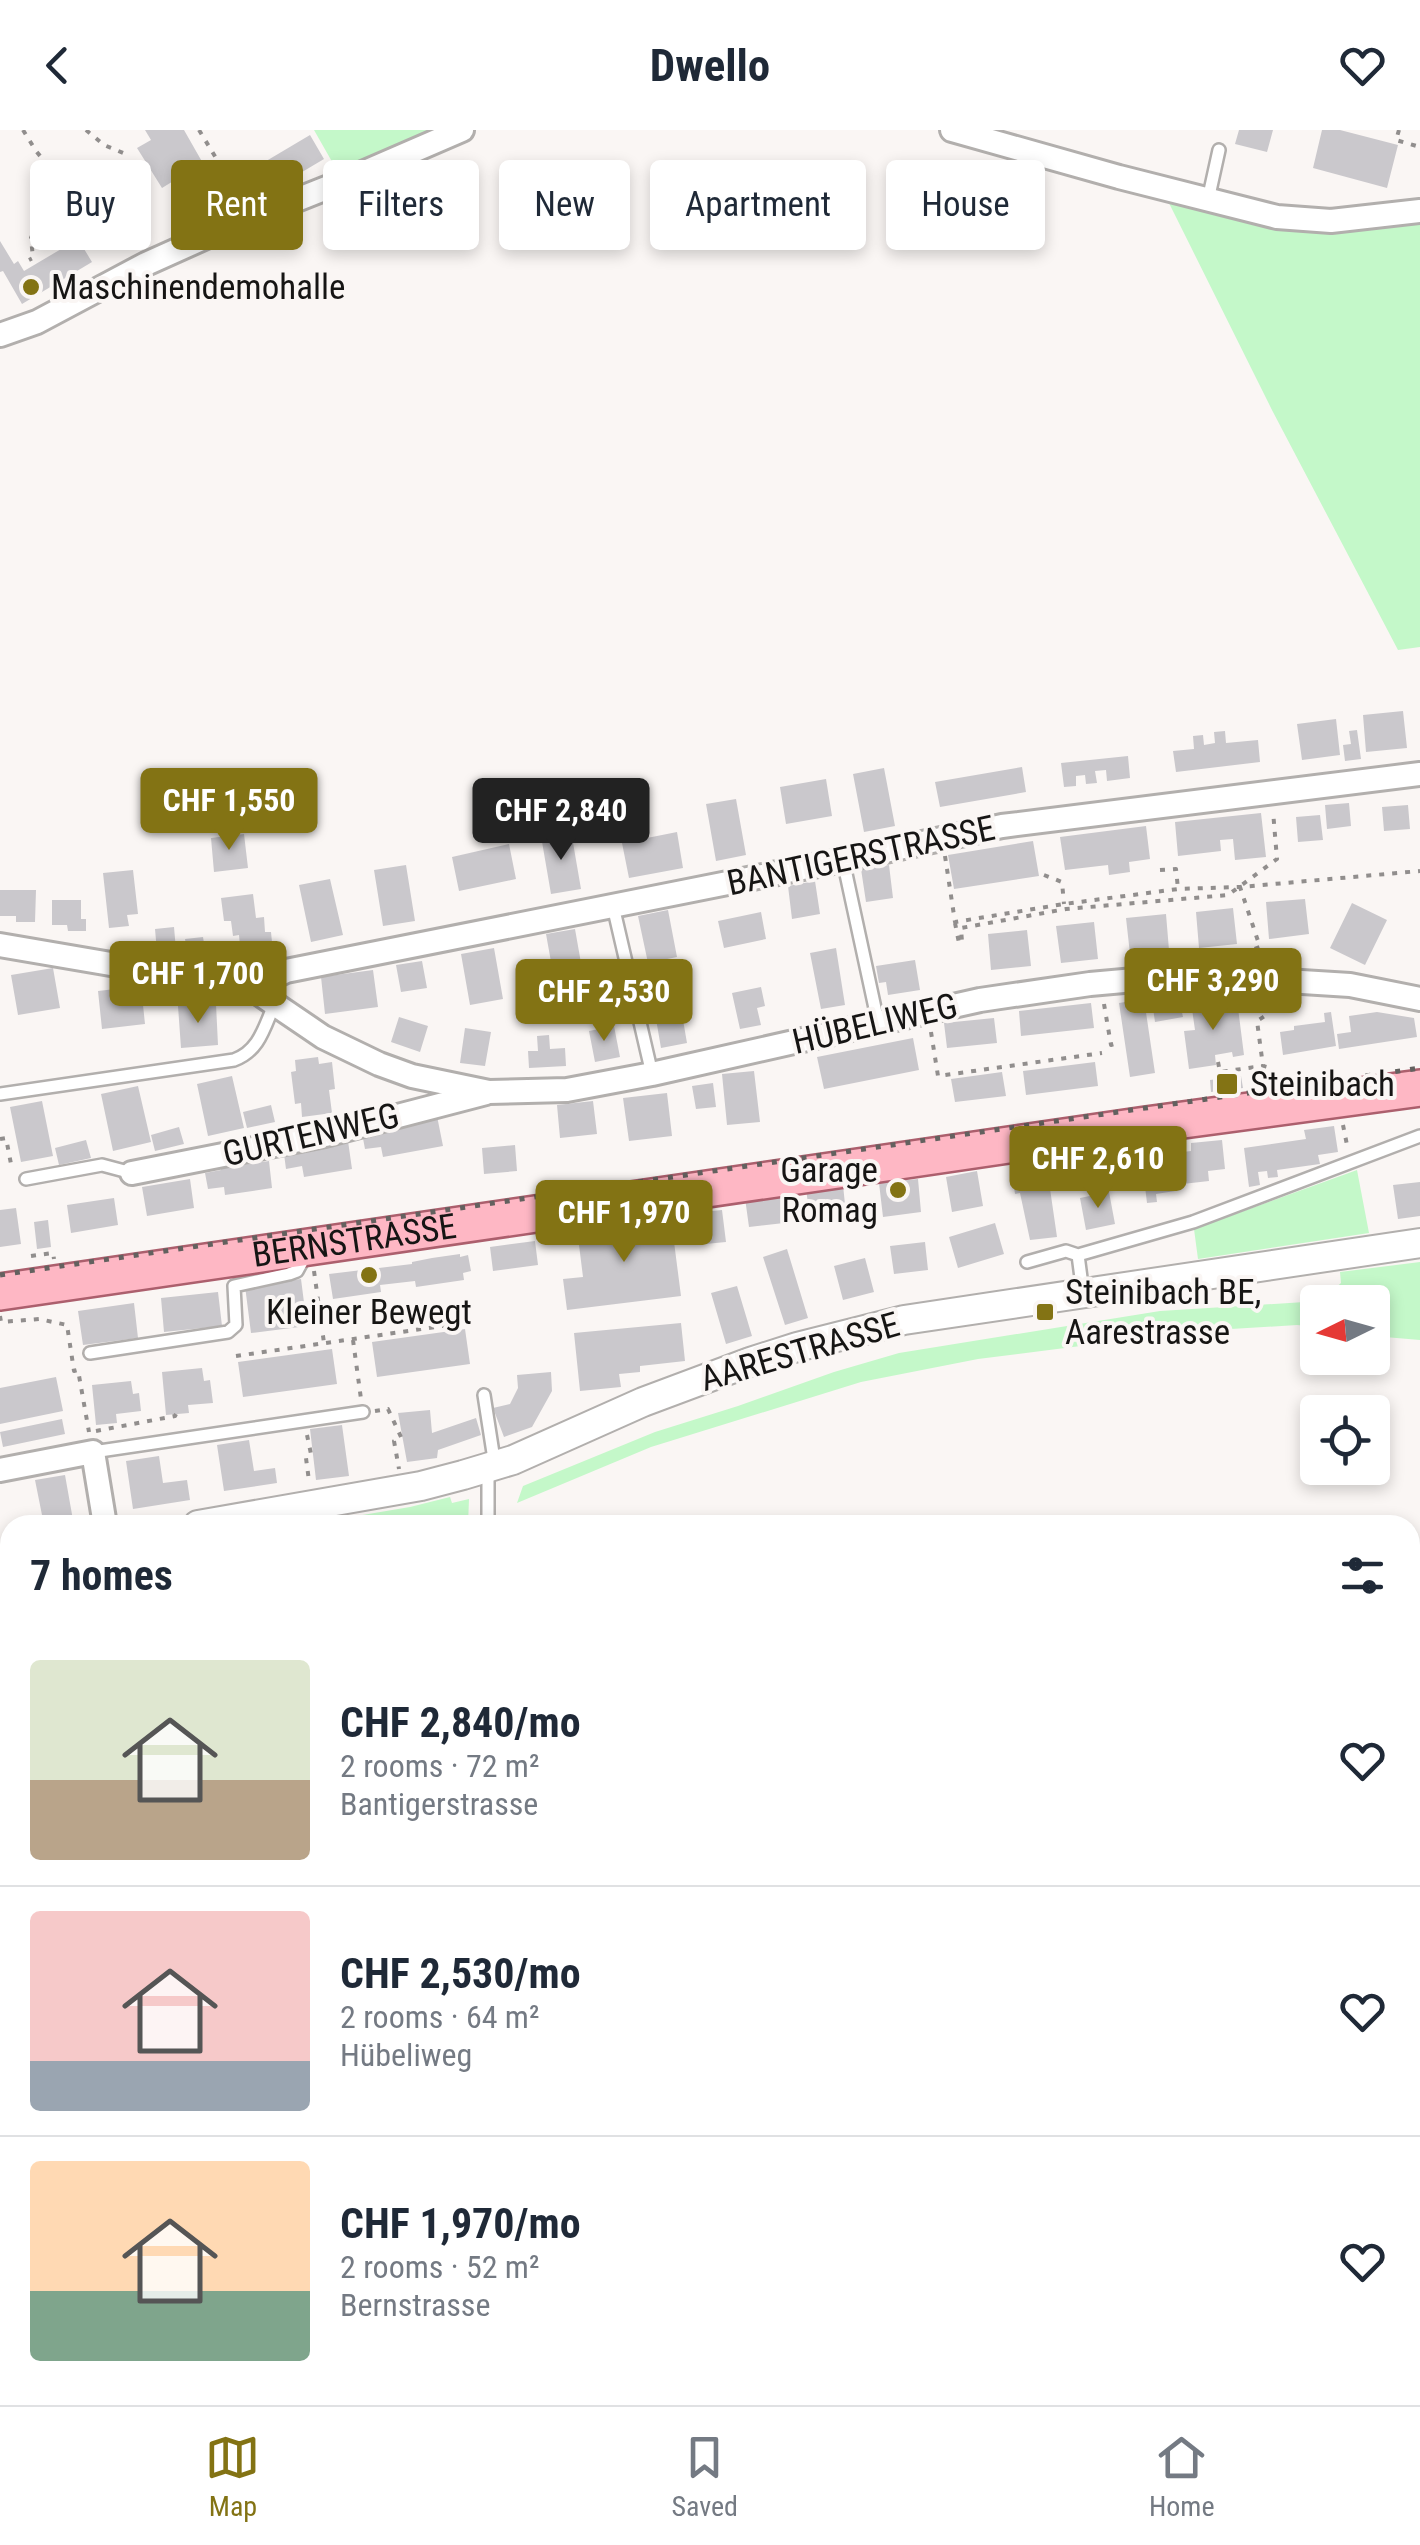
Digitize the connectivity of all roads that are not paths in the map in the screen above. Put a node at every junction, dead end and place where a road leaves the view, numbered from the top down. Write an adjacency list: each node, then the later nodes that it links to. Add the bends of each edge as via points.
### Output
1 (462, 130): 6 (street, via 226,228)
2 (952, 130): 4 (street)
3 (1219, 150): 4 (lane)
4 (1208, 200): 5 (street, via 1302,220)
5 (1420, 212)
6 (0, 335)
7 (1420, 774): 8 (street, BANTIGERSTRASSE, via 1034,820)
8 (843, 860): 9 (street, BANTIGERSTRASSE); 14 (lane)
9 (613, 906): 11 (street, BANTIGERSTRASSE, via 286,971); 15 (lane)
10 (0, 945): 11 (street, HÜBELIWEG)
11 (251, 988): 13 (street, HÜBELIWEG)
12 (1420, 999): 14 (street, HÜBELIWEG, via 1350,985 1210,977 1101,983)
13 (274, 1006): 17 (street, HÜBELIWEG, via 378,1064); 18 (lane, via 258,1042 234,1060)
14 (878, 1022): 15 (street, HÜBELIWEG)
15 (652, 1074): 17 (street, HÜBELIWEG, via 568,1090)
16 (1420, 1088): 23 (main road, BERNSTRASSE)
17 (489, 1092): 20 (street, GURTENWEG, via 325,1135)
18 (0, 1094)
19 (1420, 1136): 24 (lane, via 1194,1222)
20 (132, 1173): 21 (lane, via 102,1166)
21 (26, 1179)
22 (1420, 1244): 26 (street, AARESTRASSE)
23 (311, 1246): 27 (main road, BERNSTRASSE); 28 (lane, via 297,1270 234,1286 233,1330)
24 (1078, 1255): 25 (lane, via 1066,1251); 26 (lane)
25 (1026, 1262)
26 (1083, 1293): 32 (street, AARESTRASSE, via 904,1320 797,1347 694,1382)
27 (2, 1303)
28 (90, 1353)
29 (484, 1395): 32 (lane)
30 (363, 1412): 31 (lane)
31 (88, 1439): 33 (street); 34 (street)
32 (492, 1467): 35 (street, AARESTRASSE); 36 (lane)
33 (0, 1470)
34 (103, 1515)
35 (256, 1515)
36 (489, 1515)

